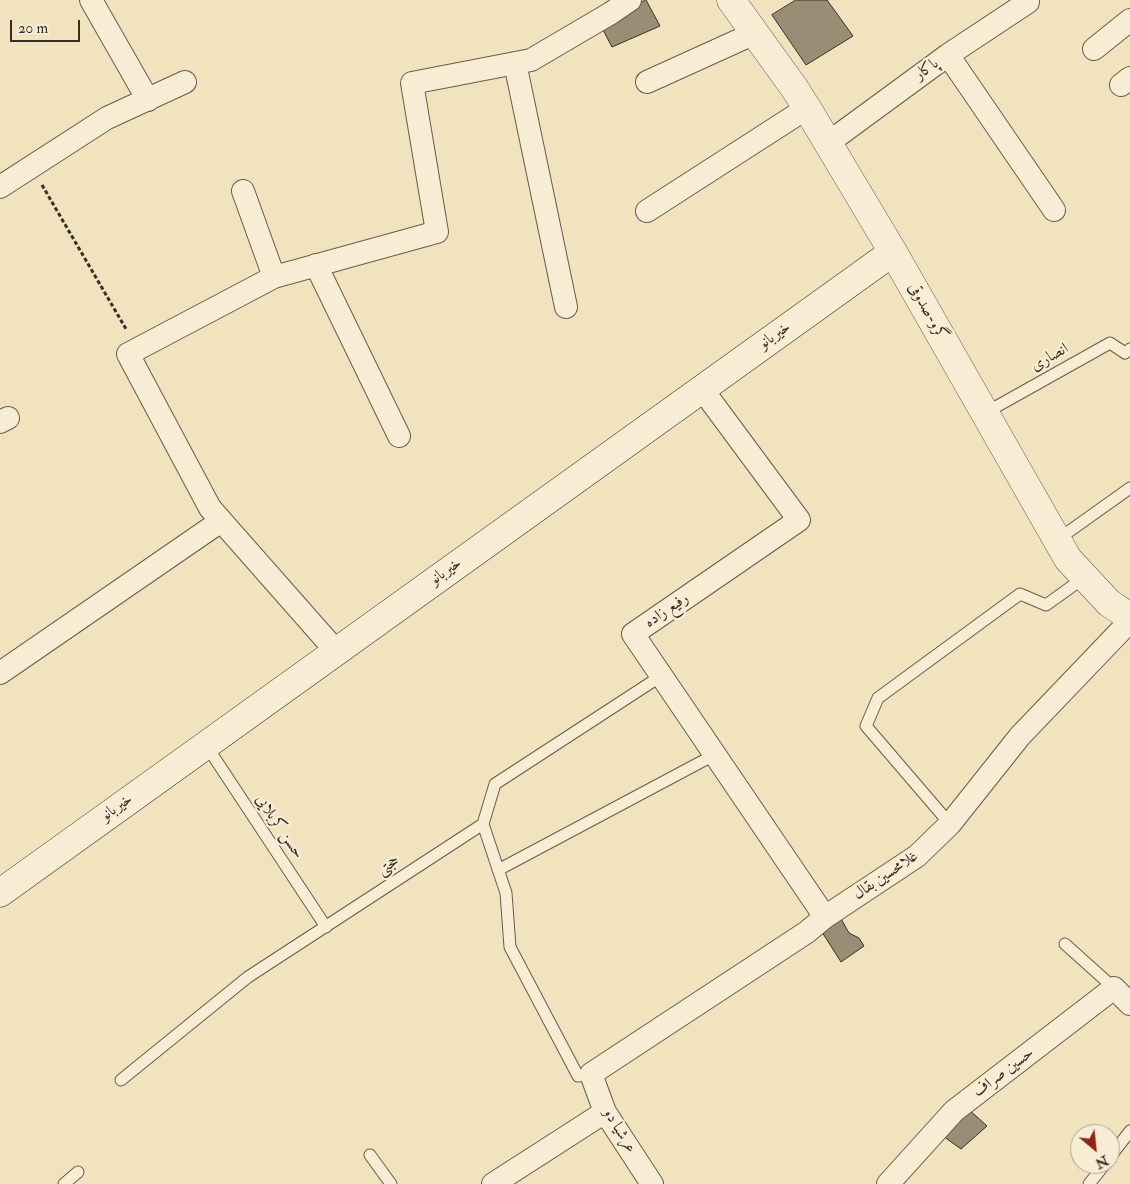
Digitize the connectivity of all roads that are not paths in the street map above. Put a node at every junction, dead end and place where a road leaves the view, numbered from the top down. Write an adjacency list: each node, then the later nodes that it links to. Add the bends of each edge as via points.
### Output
1 (91, 0): 12 (street)
2 (630, 0): 9 (street, via 531,60)
3 (1028, 2): 8 (street, پاکار)
4 (739, 3): 6 (main road, گرو-صدوقی)
5 (1130, 20): 7 (street)
6 (755, 33): 11 (street); 13 (main road, گرو-صدوقی)
7 (1094, 49)
8 (948, 54): 14 (street, پاکار); 17 (street)
9 (516, 62): 20 (street, via 412,83 437,232); 22 (street)
10 (185, 82): 12 (street)
11 (647, 82)
12 (148, 100): 15 (street, via 107,118)
13 (807, 108): 14 (main road, گرو-صدوقی); 18 (street)
14 (828, 143): 19 (main road, گرو-صدوقی)
15 (0, 187)
16 (243, 192): 21 (street)
17 (1054, 210)
18 (648, 212)
19 (893, 252): 24 (main road, خیربانو); 25 (main road, گرو-صدوقی)
20 (316, 265): 21 (street); 26 (street)
21 (274, 277): 28 (street, via 128,354 210,508)
22 (566, 307)
23 (1130, 350): 25 (lane, انصاری, via 1125,353 1110,343)
24 (702, 389): 32 (main road, خیربانو); 34 (street, رفیع زاده, via 799,520 633,634)
25 (985, 414): 29 (main road, گرو-صدوقی)
26 (399, 436)
27 (1130, 488): 29 (lane)
28 (221, 521): 32 (street); 33 (street)
29 (1057, 540): 30 (main road, گرو-صدوقی, via 1068,560)
30 (1085, 577): 31 (main road, گرو-صدوقی, via 1109,603); 38 (lane, via 1046,605 1020,594 878,698 866,726)
31 (1130, 619): 38 (street, غلامحسین بقال, via 1020,736)
32 (336, 651): 35 (main road, خیربانو)
33 (0, 673)
34 (661, 676): 36 (street, رفیع زاده); 37 (lane, via 496,784)
35 (206, 745): 40 (main road, خیربانو); 42 (lane, حسن کربلایی)
36 (714, 755): 39 (lane); 41 (street, رفیع زاده)
37 (483, 824): 39 (lane); 42 (lane, حجتی)
38 (950, 824): 41 (street, غلامحسین بقال, via 917,856)
39 (498, 870): 45 (lane, via 506,893 510,947 578,1076)
40 (0, 893)
41 (825, 917): 45 (street, غلامحسین بقال)
42 (326, 927): 46 (lane, حجتی, via 248,977)
43 (1065, 944): 44 (lane)
44 (1122, 996): 57 (street, حسین صراف, via 954,1111)
45 (591, 1074): 47 (street, عرشیا دو)
46 (121, 1080)
47 (605, 1112): 55 (street); 56 (street, عرشیا دو)
48 (1130, 1131): 49 (lane)
49 (1120, 1144)
50 (370, 1155): 54 (lane)
51 (78, 1172): 53 (lane)
52 (1097, 1174): 58 (lane)
53 (64, 1184)
54 (391, 1184)
55 (493, 1184)
56 (652, 1184)
57 (888, 1184)
58 (1089, 1184)

